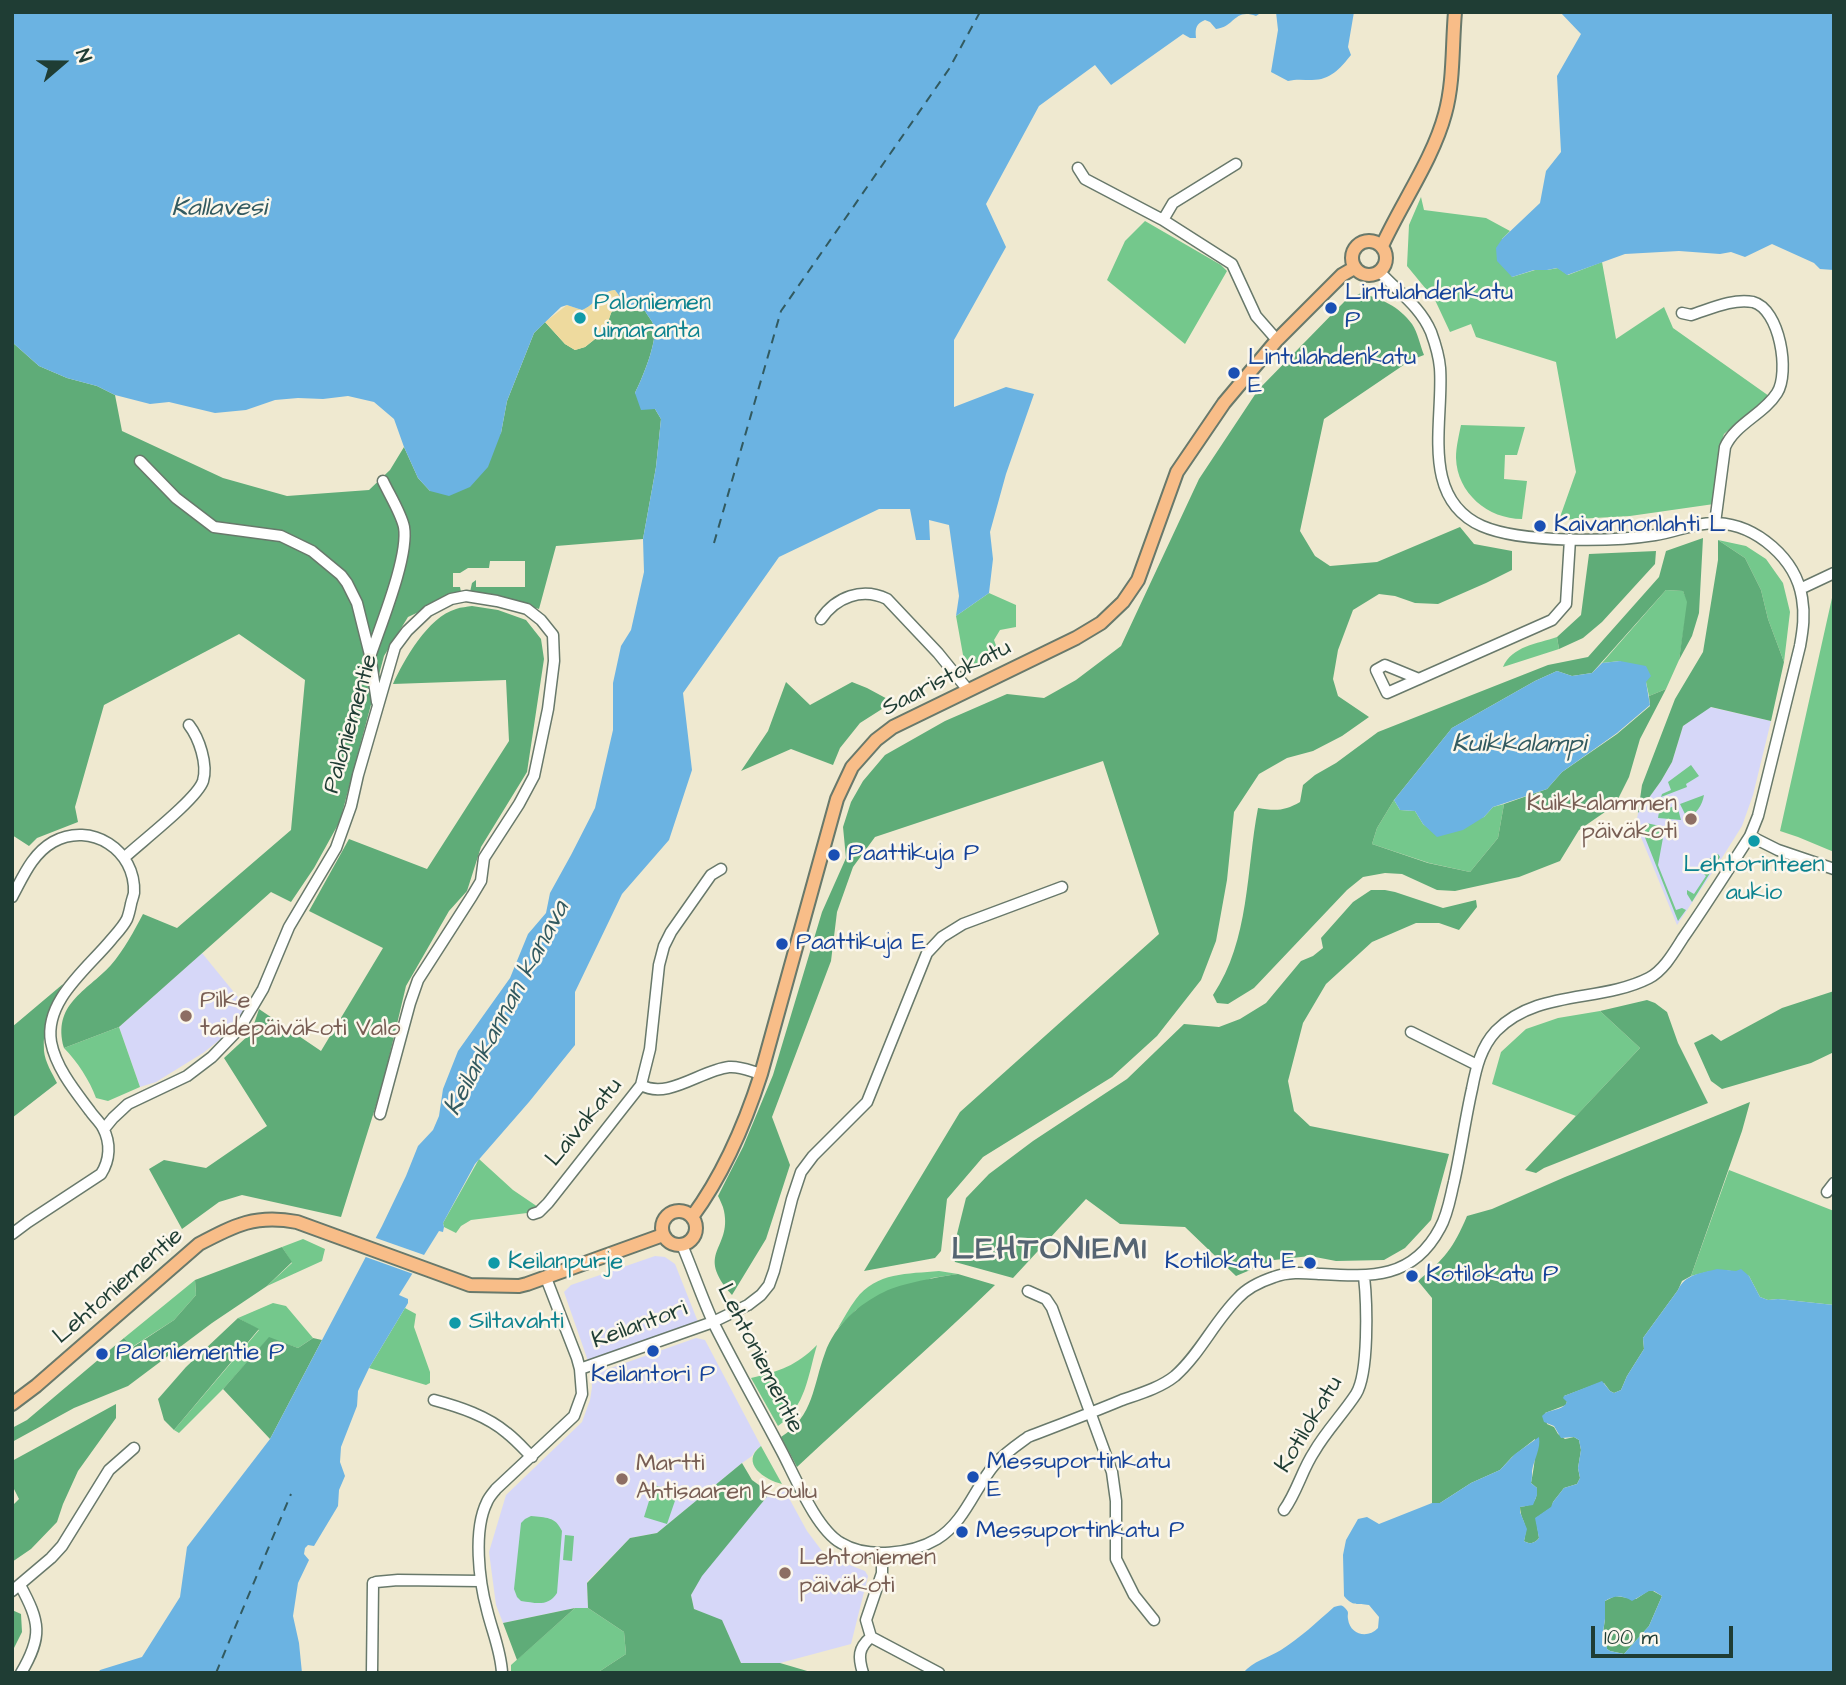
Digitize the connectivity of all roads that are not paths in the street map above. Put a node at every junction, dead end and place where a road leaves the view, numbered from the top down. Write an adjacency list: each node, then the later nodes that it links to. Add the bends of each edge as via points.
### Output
1 (1455, 12): 5 (main road, via 1445,115)
2 (1236, 164): 4 (street, via 1173,203)
3 (1078, 168): 4 (street, via 1085,179)
4 (1163, 220): 9 (street, via 1232,264 1256,316)
5 (1381, 246): 6 (main road, via 1371,241 1356,247); 7 (main road, via 1387,260)
6 (1354, 268): 7 (main road, via 1369,276); 9 (main road, Saaristokatu)
7 (1380, 272): 13 (street, via 1411,302 1431,332 1440,368 1438,463 1454,504 1480,526 1498,532)
8 (1682, 313): 12 (street, via 1690,315 1742,300 1758,304 1774,322 1780,342 1781,386 1769,404 1724,447)
9 (1277, 340): 19 (main road, Saaristokatu, via 1224,403 1177,472 1138,580 1123,602 1076,638)
10 (140, 461): 17 (street, via 176,498 214,527 281,536 312,551 341,575 357,603)
11 (383, 481): 17 (street, via 404,525 404,541 400,568)
12 (1715, 523): 13 (street, via 1639,537); 15 (street, via 1758,536 1775,549)
13 (1570, 539): 18 (street, via 1566,604 1558,615)
14 (1834, 573): 15 (street)
15 (1800, 589): 22 (street, Lehtoniementie, via 1804,620 1800,646)
16 (821, 619): 19 (street, via 828,608 862,593 887,599)
17 (370, 654): 20 (street)
18 (1419, 679)
19 (968, 690): 30 (main road, Saaristokatu, via 893,727 852,767 837,799)
20 (377, 706): 32 (street, Paloniementie, via 395,647 428,611 451,599 466,596 527,609 553,635 553,673 534,776 484,859 481,881 418,980); 33 (street, Paloniementie, via 336,848 289,927 263,989 240,1028 187,1076 128,1104)
21 (189, 725): 23 (street, via 198,736 203,781 193,797)
22 (1750, 836): 25 (street); 29 (street, Lehtoniementie, via 1652,977 1538,1004 1514,1016 1496,1031)
23 (125, 857): 27 (street, via 89,835 53,842 34,858); 33 (street, via 134,894 126,921 57,1003 50,1028 57,1061)
24 (721, 869): 31 (street, via 711,875 664,946)
25 (1834, 869)
26 (1062, 887): 44 (street, Keilantori, via 963,924 928,953 867,1102 801,1172 769,1284 748,1305)
27 (12, 897)
28 (1411, 1032): 29 (street)
29 (1477, 1065): 41 (street, Lehtoniementie, via 1458,1168 1441,1226 1416,1258 1400,1268)
30 (761, 1074): 31 (street, Laivakatu, via 727,1067 661,1090); 37 (main road, Saaristokatu, via 747,1116)
31 (641, 1085): 36 (street, Laivakatu, via 548,1203)
32 (380, 1114)
33 (104, 1129): 38 (street, via 109,1149 101,1174)
34 (1834, 1183): 35 (street)
35 (1827, 1192)
36 (533, 1214)
37 (692, 1217): 39 (main road, via 684,1211 669,1213 661,1225); 40 (main road, via 694,1236)
38 (12, 1234)
39 (663, 1235): 40 (main road, via 668,1242); 42 (main road, Lehtoniementie)
40 (682, 1245): 44 (street, Lehtoniementie)
41 (1364, 1276): 48 (street, Lehtoniementie, via 1295,1272 1255,1285 1238,1297 1173,1377); 51 (street, Kotilokatu, via 1362,1381 1305,1466)
42 (545, 1278): 45 (street); 47 (main road, Lehtoniementie, via 519,1286 470,1285 297,1222 254,1220 199,1244)
43 (1028, 1291): 48 (street, via 1052,1308)
44 (713, 1322): 45 (street, Keilantori); 52 (street, Lehtoniementie, via 824,1527 840,1543)
45 (580, 1369): 50 (street, via 582,1394 574,1416)
46 (434, 1400): 50 (street, via 492,1422)
47 (12, 1404)
48 (1090, 1414): 52 (street, Lehtoniementie, via 1028,1437 1013,1448 995,1464 956,1522 937,1539); 55 (street, via 1112,1472 1116,1559 1134,1595)
49 (134, 1448): 54 (street, via 109,1470 62,1546)
50 (532, 1457): 53 (street, via 487,1502)
51 (1284, 1510)
52 (882, 1553): 56 (street, via 882,1573 866,1620)
53 (480, 1581): 58 (street, via 374,1583); 59 (street)
54 (16, 1588): 57 (street, via 36,1616 37,1636)
55 (1154, 1620)
56 (870, 1637): 60 (street, via 859,1656); 61 (street)
57 (21, 1673)
58 (372, 1673)
59 (502, 1673)
60 (863, 1673)
61 (939, 1673)

